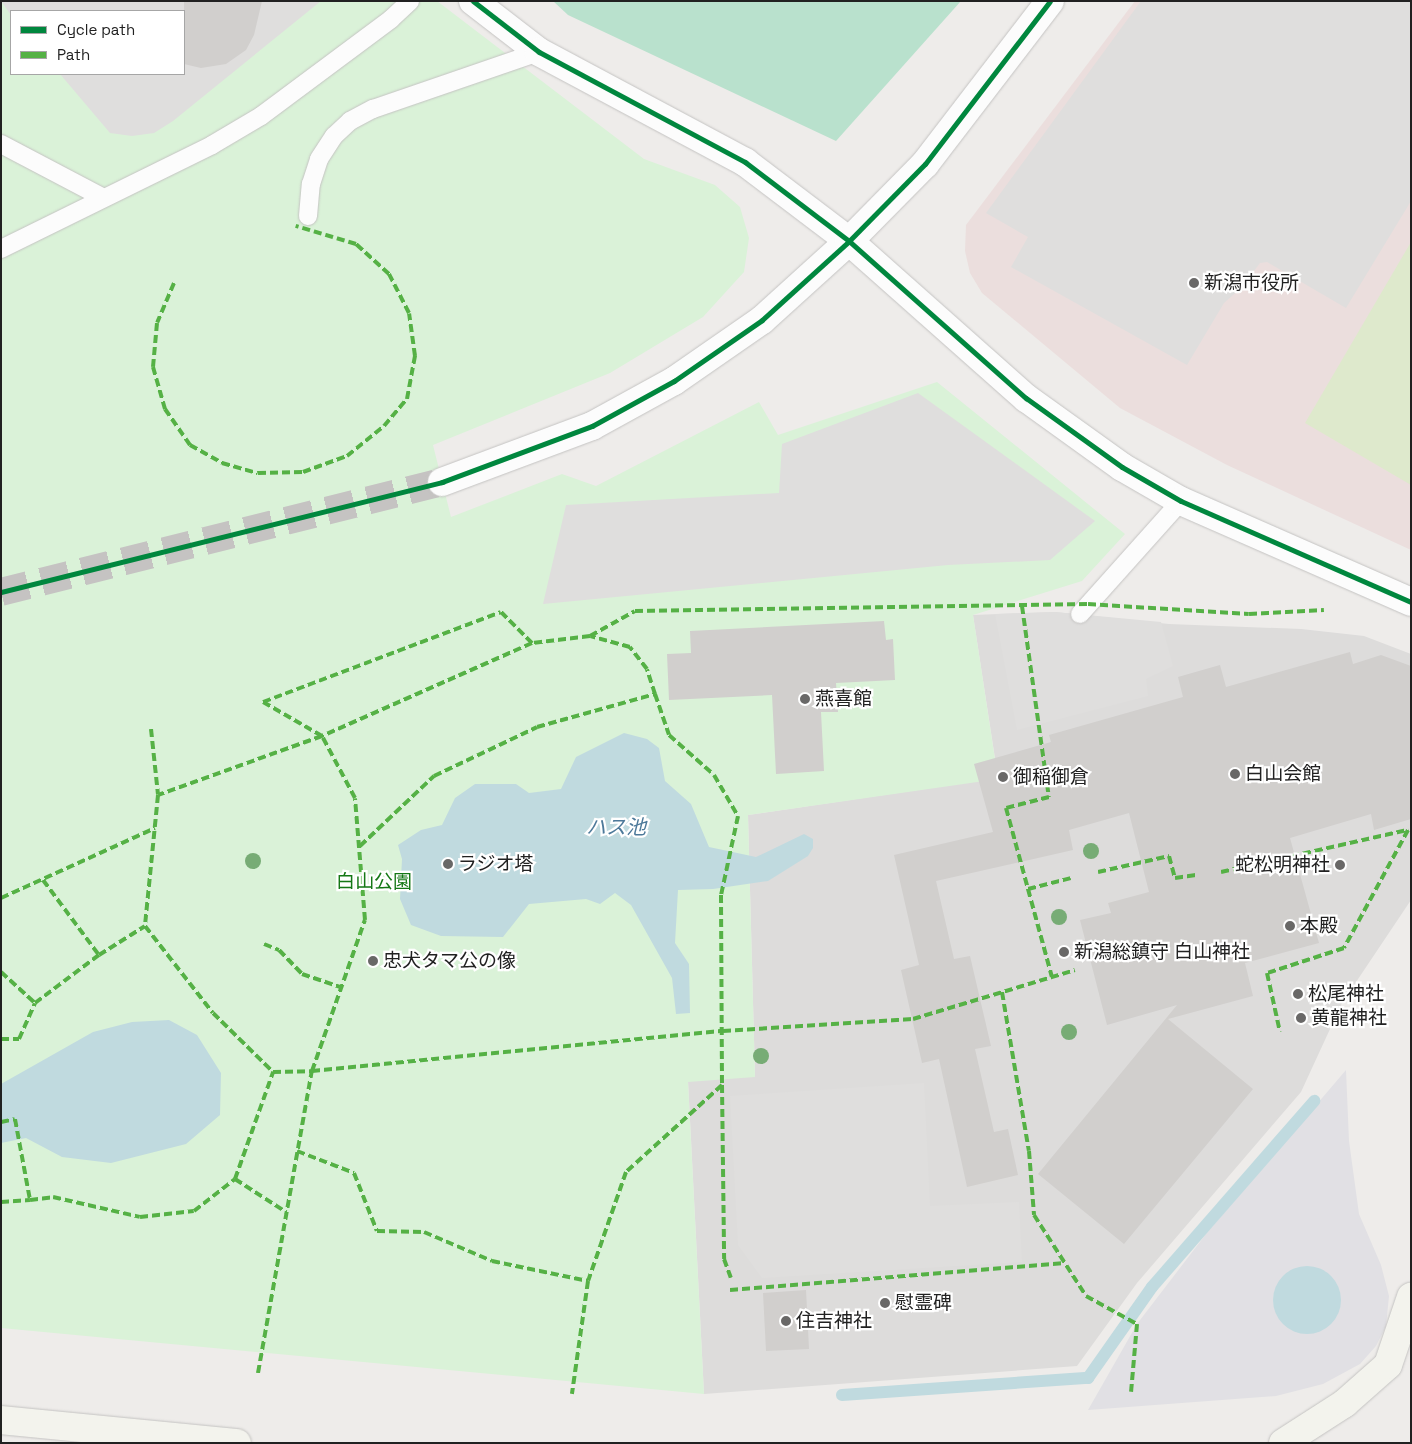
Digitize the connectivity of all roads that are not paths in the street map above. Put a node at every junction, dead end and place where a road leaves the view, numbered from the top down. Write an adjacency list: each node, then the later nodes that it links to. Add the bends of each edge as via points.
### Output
1 (410, 1): 6 (lane, via 391,19 261,116 212,145)
2 (473, 1): 4 (street)
3 (1050, 1): 8 (street, via 924,164)
4 (539, 52): 7 (lane, via 373,109 350,121 334,136 319,159 311,184); 8 (street, via 745,162)
5 (1, 144): 6 (lane)
6 (104, 198): 9 (lane)
7 (308, 216)
8 (849, 241): 10 (street, via 762,320 674,381 592,426); 11 (street, via 1026,398 1122,467)
9 (1, 249)
10 (442, 482)
11 (1181, 501): 12 (street); 13 (lane)
12 (1411, 602)
13 (1080, 614)
14 (1411, 1296): 17 (main road, via 1388,1365 1345,1403)
15 (1, 1420): 16 (main road)
16 (237, 1443)
17 (1283, 1443)

